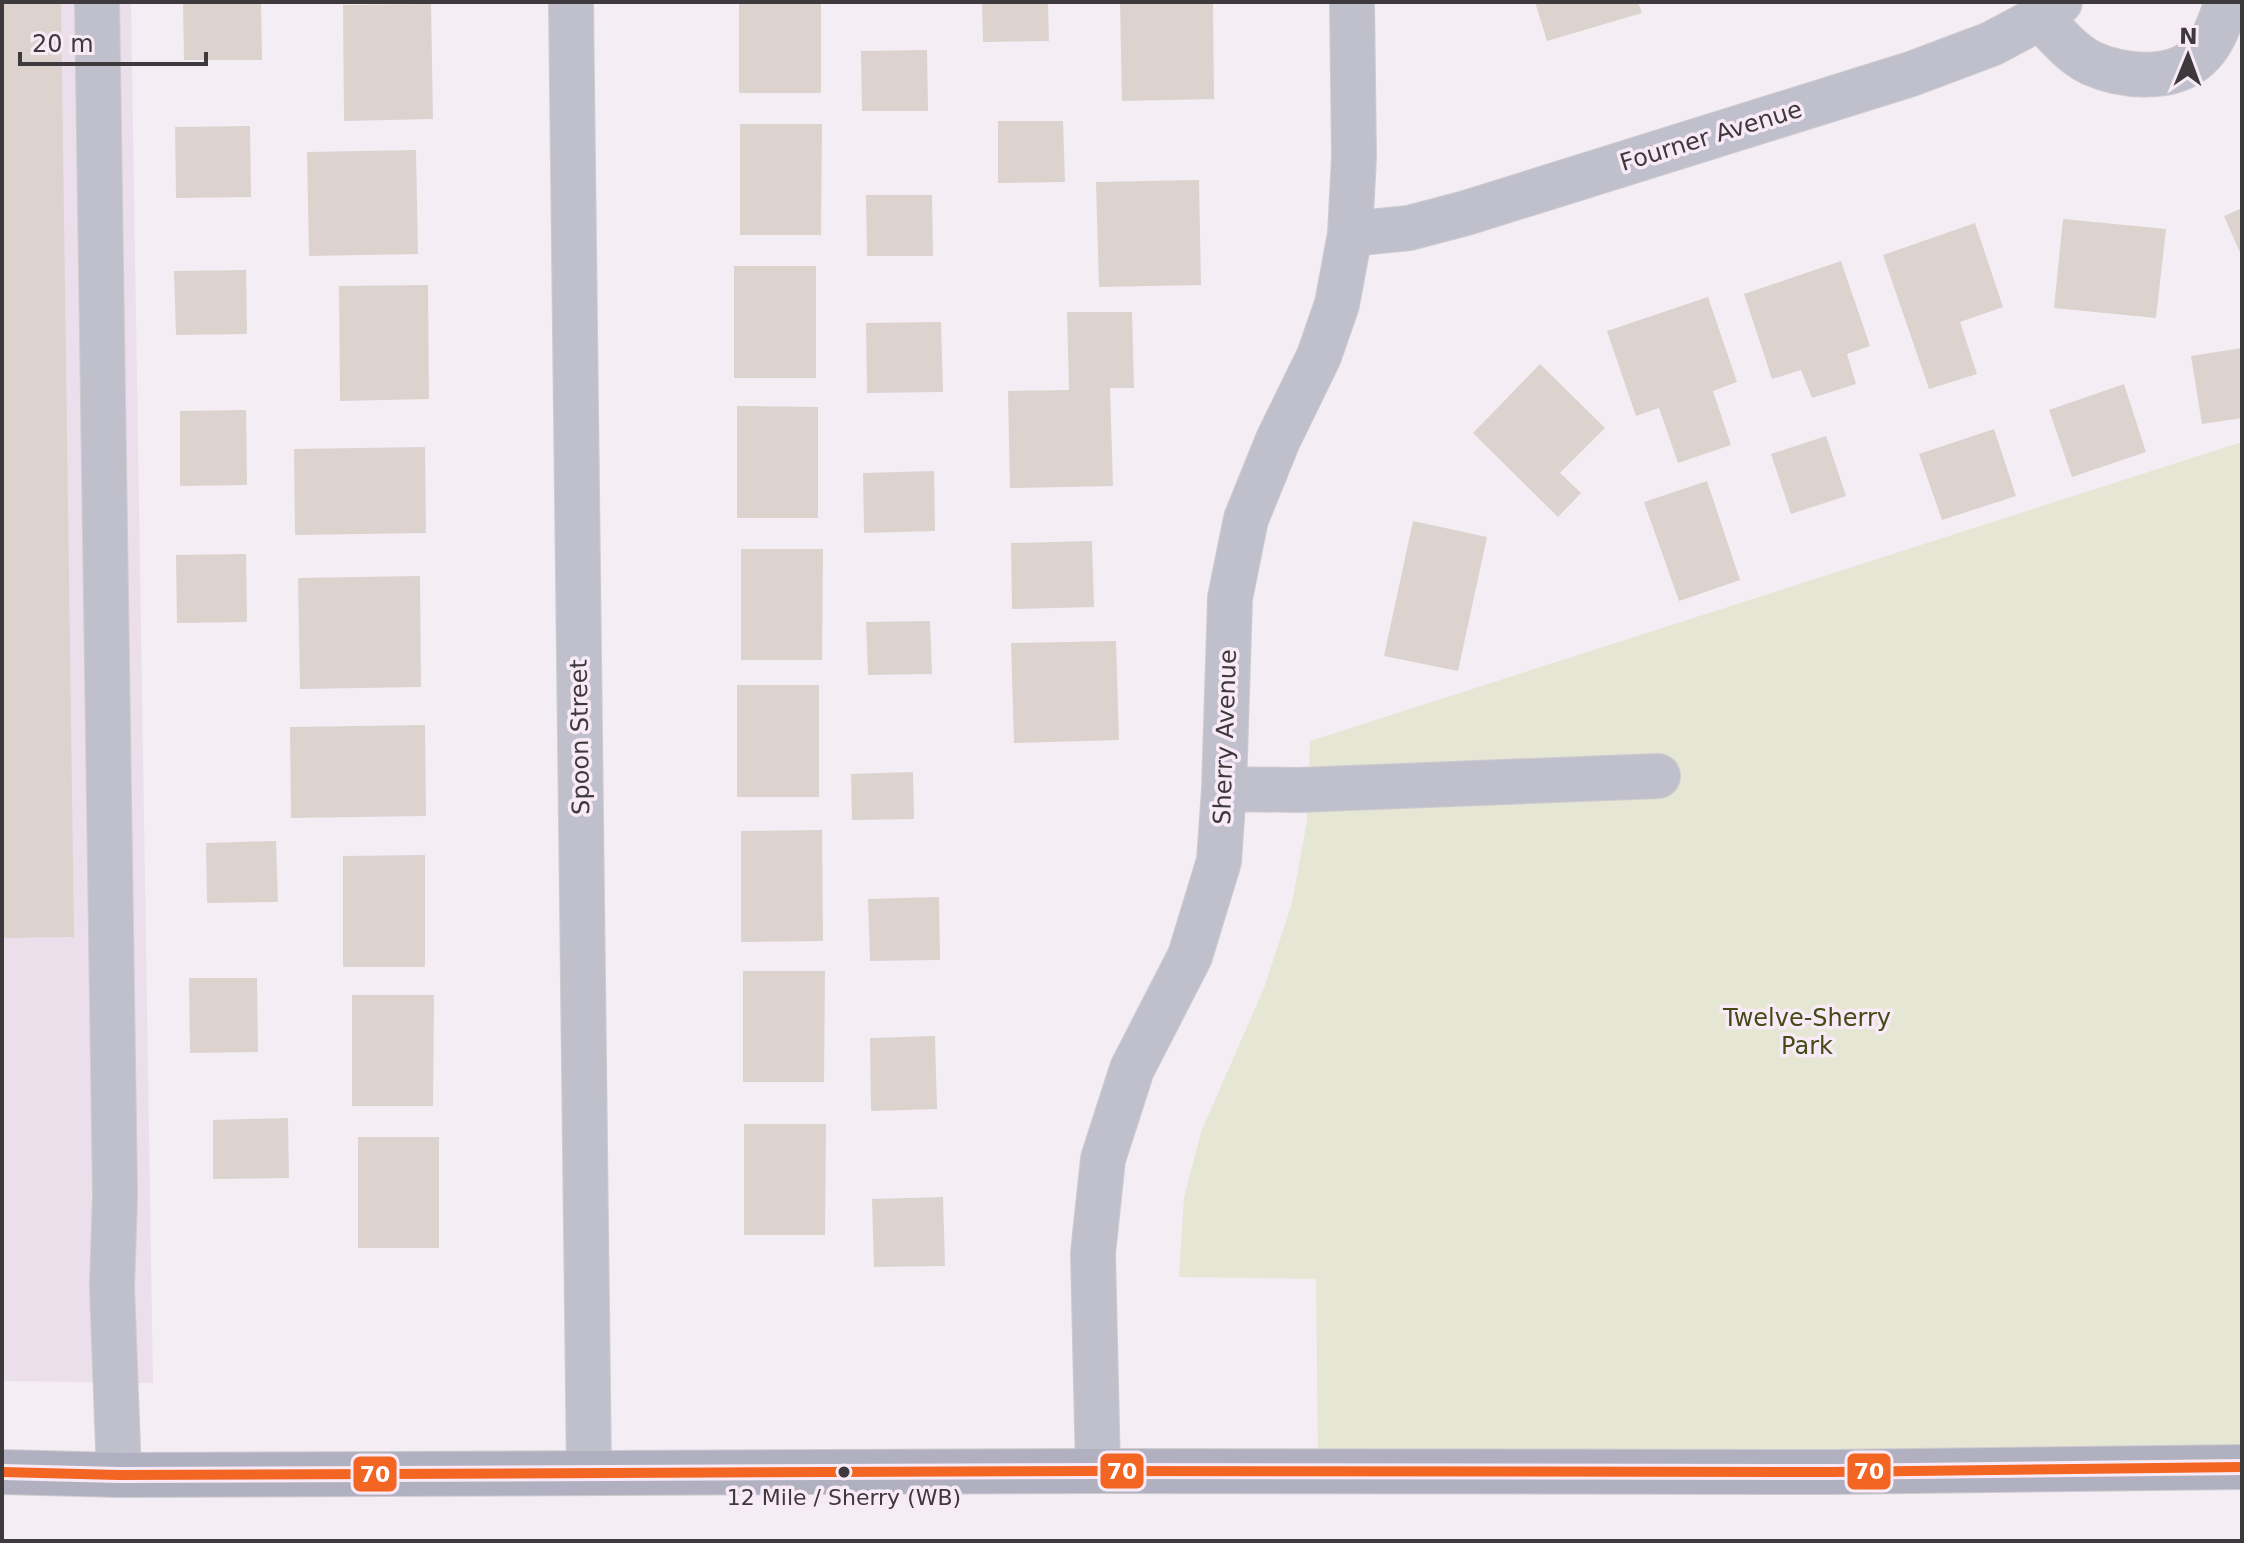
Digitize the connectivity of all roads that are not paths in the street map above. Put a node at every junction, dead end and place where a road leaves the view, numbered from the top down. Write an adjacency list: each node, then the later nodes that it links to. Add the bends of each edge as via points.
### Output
1 (97, 2): 13 (street, via 115,1195 112,1287)
2 (571, 2): 12 (street, Spoon Street)
3 (1352, 2): 6 (street, Sherry Avenue)
4 (2227, 2): 5 (street, via 2217,31 2197,58 2167,73 2134,76 2091,63 2064,43)
5 (2050, 10): 6 (street, Fourner Avenue, via 1991,44 1911,74 1466,213 1409,228)
6 (1350, 234): 8 (street, Sherry Avenue, via 1337,304 1319,356 1246,519 1230,598)
7 (1658, 776): 8 (street)
8 (1224, 789): 10 (street, Sherry Avenue, via 1219,861 1190,956 1132,1069 1103,1159 1093,1253)
9 (2242, 1467): 10 (main road)
10 (1098, 1471): 12 (main road)
11 (2, 1472): 13 (main road)
12 (589, 1472): 13 (main road)
13 (119, 1475)

